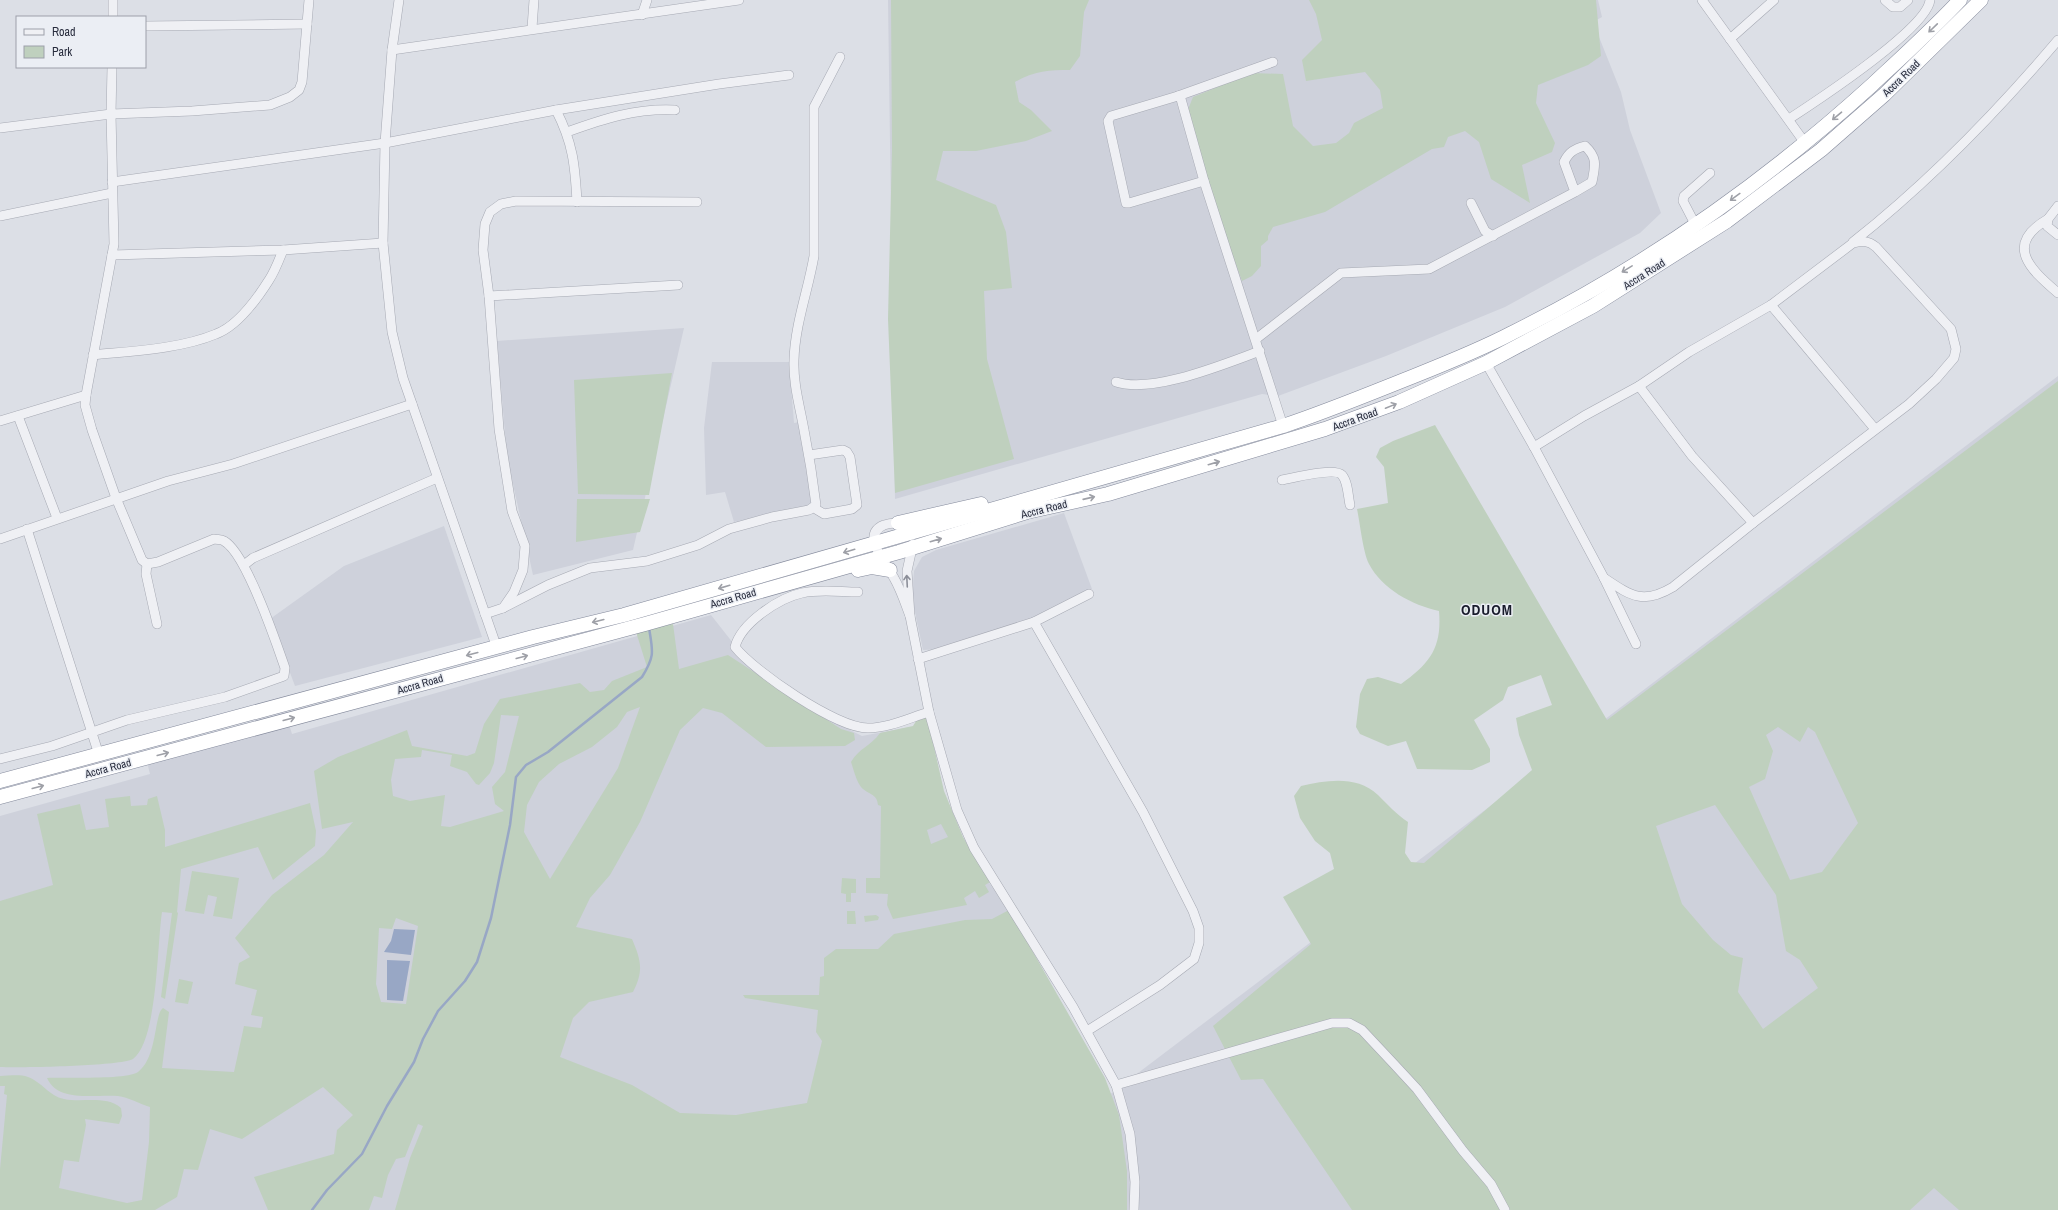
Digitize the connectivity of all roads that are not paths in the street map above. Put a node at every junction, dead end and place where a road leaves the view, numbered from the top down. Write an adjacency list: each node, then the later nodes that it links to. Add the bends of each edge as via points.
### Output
1 (113, 0): 15 (street)
2 (309, 0): 16 (street)
3 (399, 0): 21 (street)
4 (534, 0): 18 (street)
5 (647, 0): 14 (street)
6 (739, 0): 14 (street)
7 (1702, 0): 19 (street)
8 (1774, 0): 19 (street)
9 (1885, 0): 10 (street, via 1893,7 1900,7)
10 (1908, 0)
11 (1930, 0): 30 (street, via 1925,12 1874,60)
12 (1960, 0): 34 (highway, Accra Road, one-way to 34, via 1899,60)
13 (1981, 0): 60 (highway, Accra Road, via 1885,94 1821,150 1727,221 1593,306)
14 (642, 15): 18 (street)
15 (113, 16)
16 (307, 24): 17 (street); 29 (street, via 302,82 290,97 270,105)
17 (146, 26)
18 (532, 28): 21 (street)
19 (1730, 38): 30 (street)
20 (2058, 40): 50 (street, via 1961,146 1900,203)
21 (392, 50): 33 (street)
22 (840, 57): 70 (street, via 814,107 814,256 795,342 796,389)
23 (1273, 62): 26 (street)
24 (112, 68): 29 (street)
25 (789, 75): 27 (street)
26 (1178, 96): 36 (street); 36 (street, via 1111,116 1108,121 1124,199 1129,203)
27 (556, 110): 32 (street); 33 (street)
28 (675, 110): 32 (street, via 661,109 610,116)
29 (111, 114): 31 (street); 37 (street)
30 (1789, 119): 34 (street)
31 (0, 128)
32 (567, 132): 40 (street, via 575,164)
33 (386, 143): 37 (street); 49 (street)
34 (1806, 143): 46 (highway, Accra Road, one-way to 46)
35 (1710, 173): 46 (street, via 1684,196 1683,200)
36 (1204, 181): 57 (street)
37 (112, 182): 39 (street)
38 (1575, 192): 38 (street, via 1592,182 1595,166 1592,153 1585,146 1569,153 1564,162); 48 (street)
39 (112, 193): 44 (street); 52 (street)
40 (577, 202): 41 (street); 55 (street, via 516,201 501,204 490,212 485,224 483,250)
41 (697, 202)
42 (1471, 203): 48 (street, via 1485,231)
43 (2058, 206): 45 (street)
44 (0, 216)
45 (2048, 219): 47 (street, via 2047,226); 54 (street, via 2031,232 2025,246 2025,257 2034,272)
46 (1696, 226): 67 (highway, Accra Road, one-way to 67, via 1621,273 1511,334 1419,375)
47 (2058, 235)
48 (1493, 236): 57 (street, via 1429,269 1341,273)
49 (383, 243): 51 (street); 64 (street, via 392,332)
50 (1852, 243): 56 (street); 68 (street, via 1870,242 1881,252 1951,329 1956,349 1954,358 1936,379 1909,404)
51 (283, 250): 52 (street); 59 (street, via 270,279 258,296 236,320 217,334 163,348)
52 (112, 255): 59 (street)
53 (678, 285): 55 (street)
54 (2058, 293)
55 (489, 296): 93 (street, via 499,428 512,511 525,546 523,570 514,592)
56 (1771, 306): 62 (street, via 1689,352); 68 (street)
57 (1256, 339): 58 (street)
58 (1260, 351): 61 (street, via 1173,380 1138,385); 67 (street)
59 (93, 355): 63 (street)
60 (1486, 363): 69 (street); 84 (highway, Accra Road, one-way to 60, via 1028,512 1108,494 1325,430 1399,402)
61 (1116, 382)
62 (1639, 386): 69 (street); 79 (street, via 1692,456)
63 (86, 395): 65 (street); 73 (street, via 87,416)
64 (412, 404): 71 (street); 73 (street, via 233,464)
65 (18, 416): 66 (street); 77 (street)
66 (0, 421)
67 (1283, 426): 74 (highway, Accra Road)
68 (1875, 429): 79 (street)
69 (1534, 447): 89 (street)
70 (809, 455): 76 (street, via 816,505); 76 (street, via 843,450 847,452 850,456 857,505 852,509 824,514)
71 (437, 478): 87 (street, via 253,558); 94 (street)
72 (1282, 480): 75 (street, via 1338,472 1343,476)
73 (116, 498): 77 (street); 86 (street, via 142,560)
74 (1029, 498): 78 (highway, via 974,505); 81 (highway, Accra Road)
75 (1350, 505)
76 (814, 508): 93 (street, via 729,529 698,545 647,561 590,568 548,585)
77 (57, 518): 80 (street)
78 (898, 523): 81 (street); 83 (street, via 880,527)
79 (1753, 523): 89 (street, via 1661,594 1635,596)
80 (27, 529): 82 (street); 102 (street)
81 (910, 533): 83 (highway, Accra Road); 84 (street)
82 (0, 539)
83 (874, 543): 85 (street); 99 (highway, Accra Road, one-way to 99, via 632,613)
84 (913, 548): 85 (highway, Accra Road); 95 (street, one-way to 84, via 907,570)
85 (881, 556): 88 (street); 90 (highway, Accra Road)
86 (147, 564): 87 (street, via 220,540 226,543); 97 (street, via 146,574)
87 (244, 565): 102 (street, via 285,668 284,676 225,697 127,720)
88 (890, 570): 90 (highway, via 872,567 807,583); 95 (street)
89 (1604, 578): 98 (street)
90 (790, 582): 106 (highway, Accra Road, one-way to 90, via 645,624)
91 (858, 592): 101 (street, via 803,592 785,599 750,622 737,638 735,647 753,664 806,702 855,727 887,726)
92 (1089, 594): 96 (street)
93 (503, 608): 94 (street)
94 (485, 614): 99 (street)
95 (910, 616): 100 (street)
96 (1034, 622): 100 (street); 107 (street, via 1143,812 1199,928 1199,943 1194,959 1160,985)
97 (157, 624)
98 (1636, 644)
99 (497, 648): 103 (highway, Accra Road, one-way to 103)
100 (918, 659): 101 (street)
101 (929, 712): 107 (street, via 957,810 974,848 1031,936)
102 (91, 733): 103 (street); 104 (street)
103 (99, 755): 105 (highway, Accra Road)
104 (0, 759)
105 (0, 781)
106 (0, 797)
107 (1087, 1031): 108 (street)
108 (1116, 1085): 109 (street, via 1130,1134 1135,1182); 110 (street, via 1332,1023 1349,1023 1362,1030 1416,1089 1491,1184)
109 (1134, 1210)
110 (1505, 1210)

